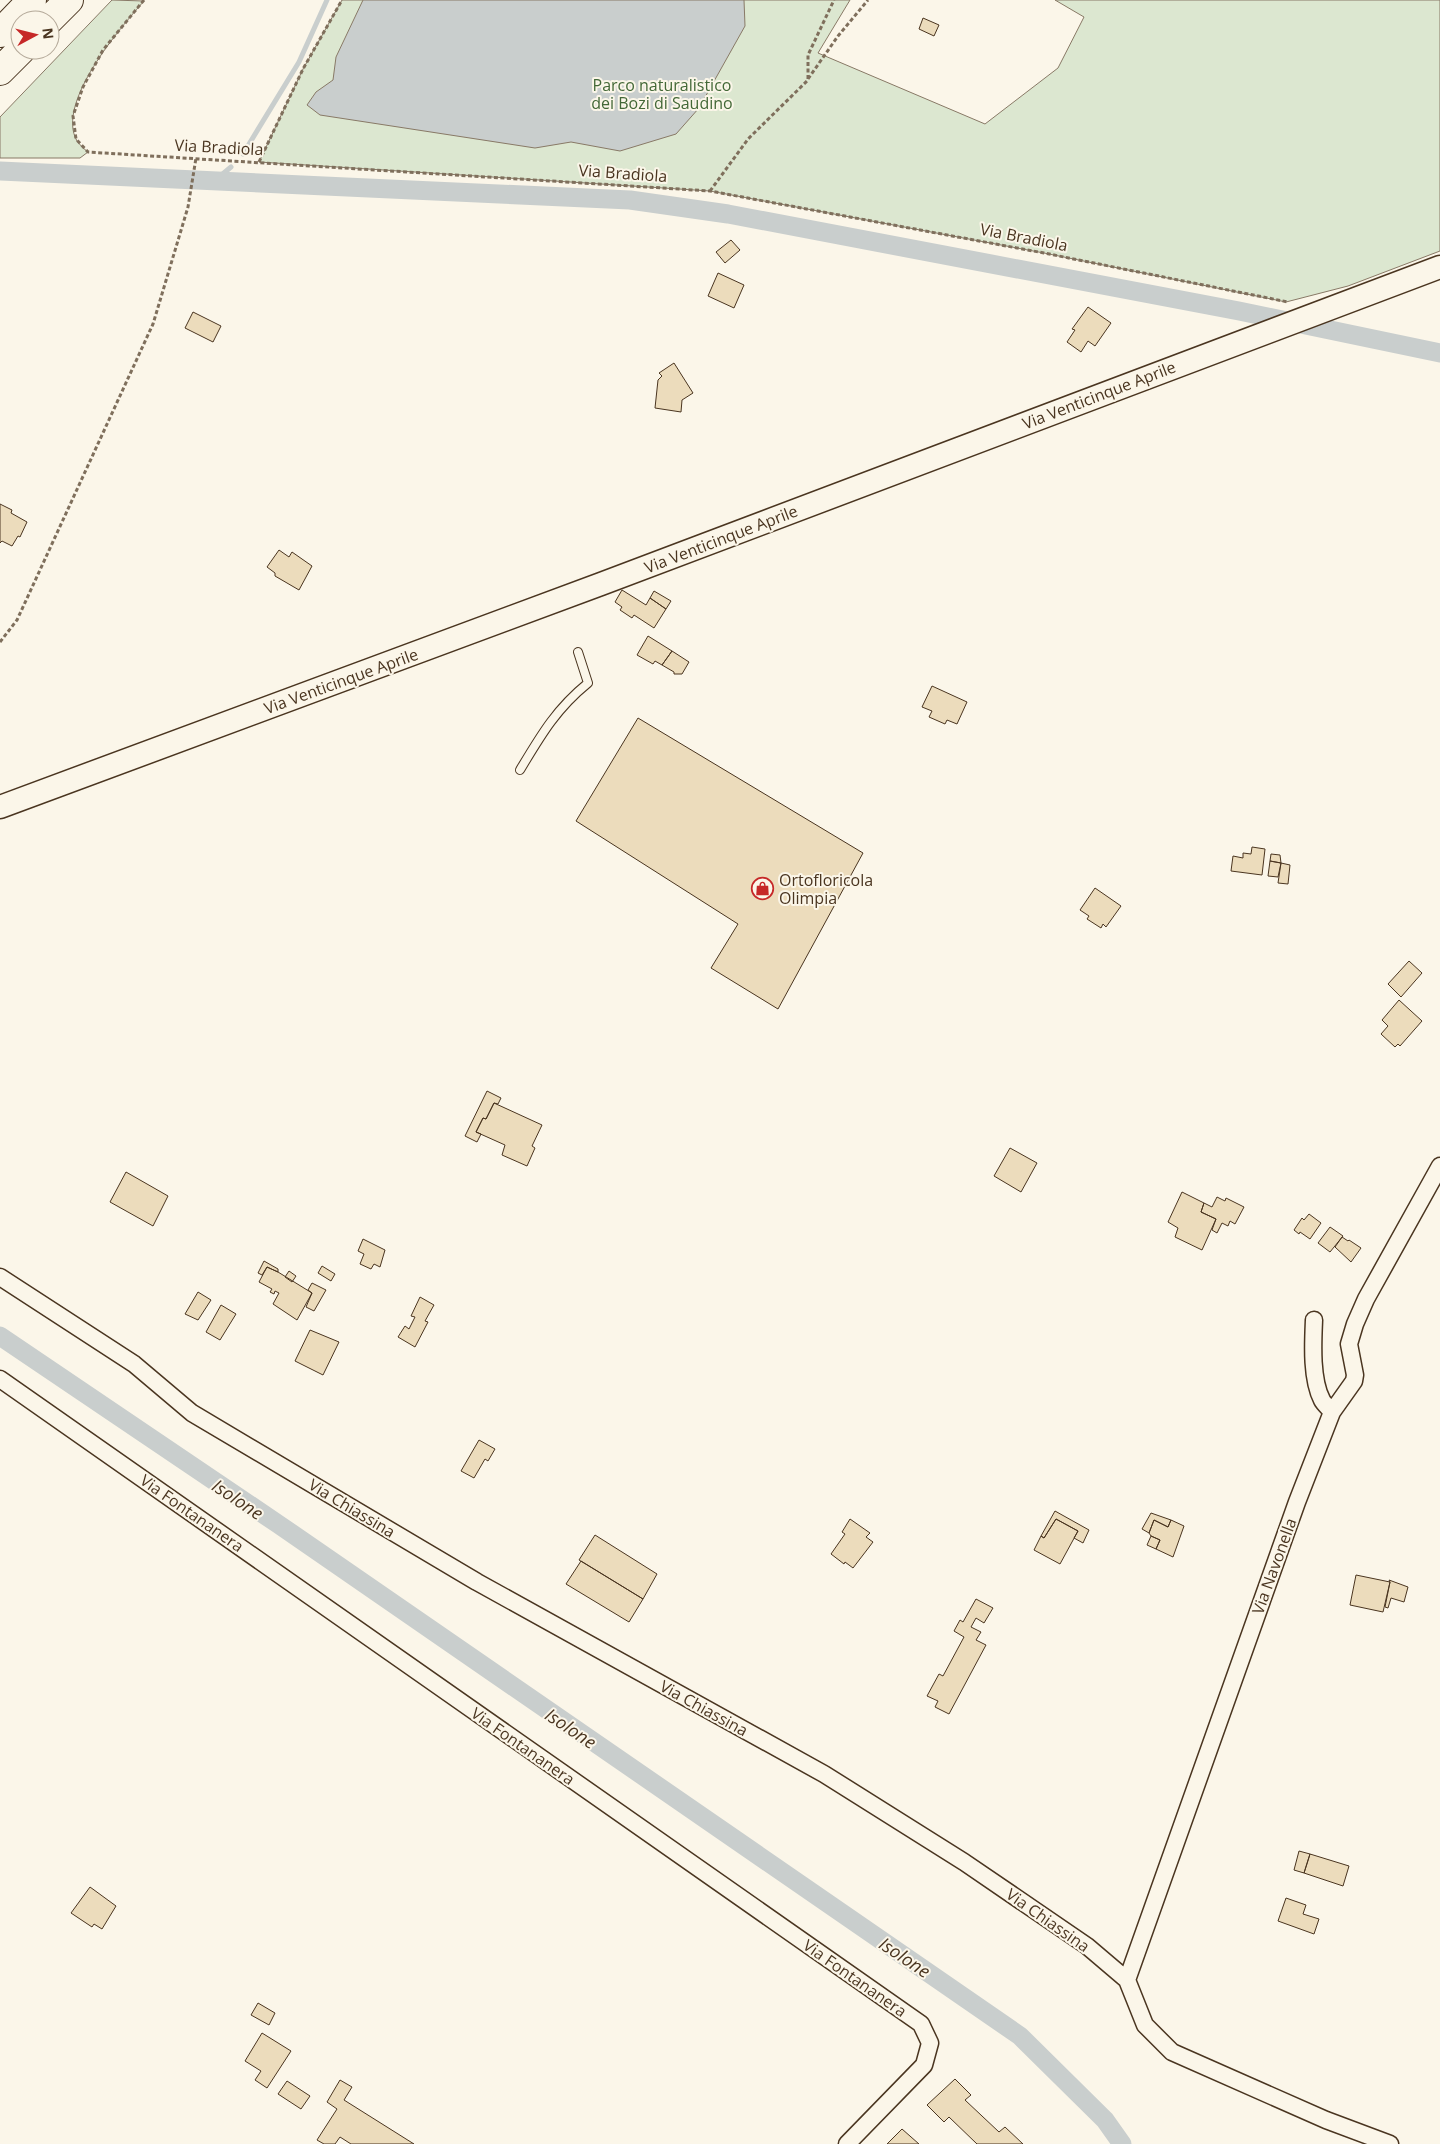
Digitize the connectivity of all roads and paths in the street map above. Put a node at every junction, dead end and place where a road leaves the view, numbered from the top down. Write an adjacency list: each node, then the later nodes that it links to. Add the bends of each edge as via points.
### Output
1 (32, 0): 8 (highway)
2 (69, 0): 7 (highway)
3 (144, 0): 12 (path, Via Bradiola, via 103,50 83,86 73,116 76,139 88,152)
4 (342, 0): 13 (path, via 303,69)
5 (834, 0): 11 (path, via 808,55)
6 (868, 0): 11 (path)
7 (60, 10)
8 (0, 33)
9 (10, 60): 10 (highway)
10 (0, 71)
11 (808, 80): 14 (path, via 748,139)
12 (196, 159): 13 (path, Via Bradiola); 17 (path, via 188,207 153,324 18,620)
13 (259, 162): 14 (path, Via Bradiola)
14 (710, 192): 16 (path, Via Bradiola, via 1034,251)
15 (1440, 267): 16 (main road, Via Venticinque Aprile)
16 (1302, 309): 20 (main road, Via Venticinque Aprile, via 1261,334)
17 (0, 642)
18 (578, 652): 19 (lane, via 588,683 548,724)
19 (520, 770)
20 (0, 807)
21 (1440, 1166): 25 (street, Via Navonella, via 1354,1324 1349,1344 1354,1381)
22 (0, 1277): 26 (street, Via Chiassina, via 134,1364 192,1413 477,1582 841,1784 964,1862 1087,1946)
23 (1314, 1320): 25 (street, via 1313,1359 1317,1384 1322,1399)
24 (0, 1379): 27 (street, Via Fontananera, via 921,2024 930,2043 924,2065)
25 (1336, 1406): 26 (street, Via Navonella, via 1297,1502)
26 (1127, 1980): 28 (street, Via Chiassina, via 1145,2025 1172,2052 1326,2120)
27 (848, 2144)
28 (1390, 2144)

